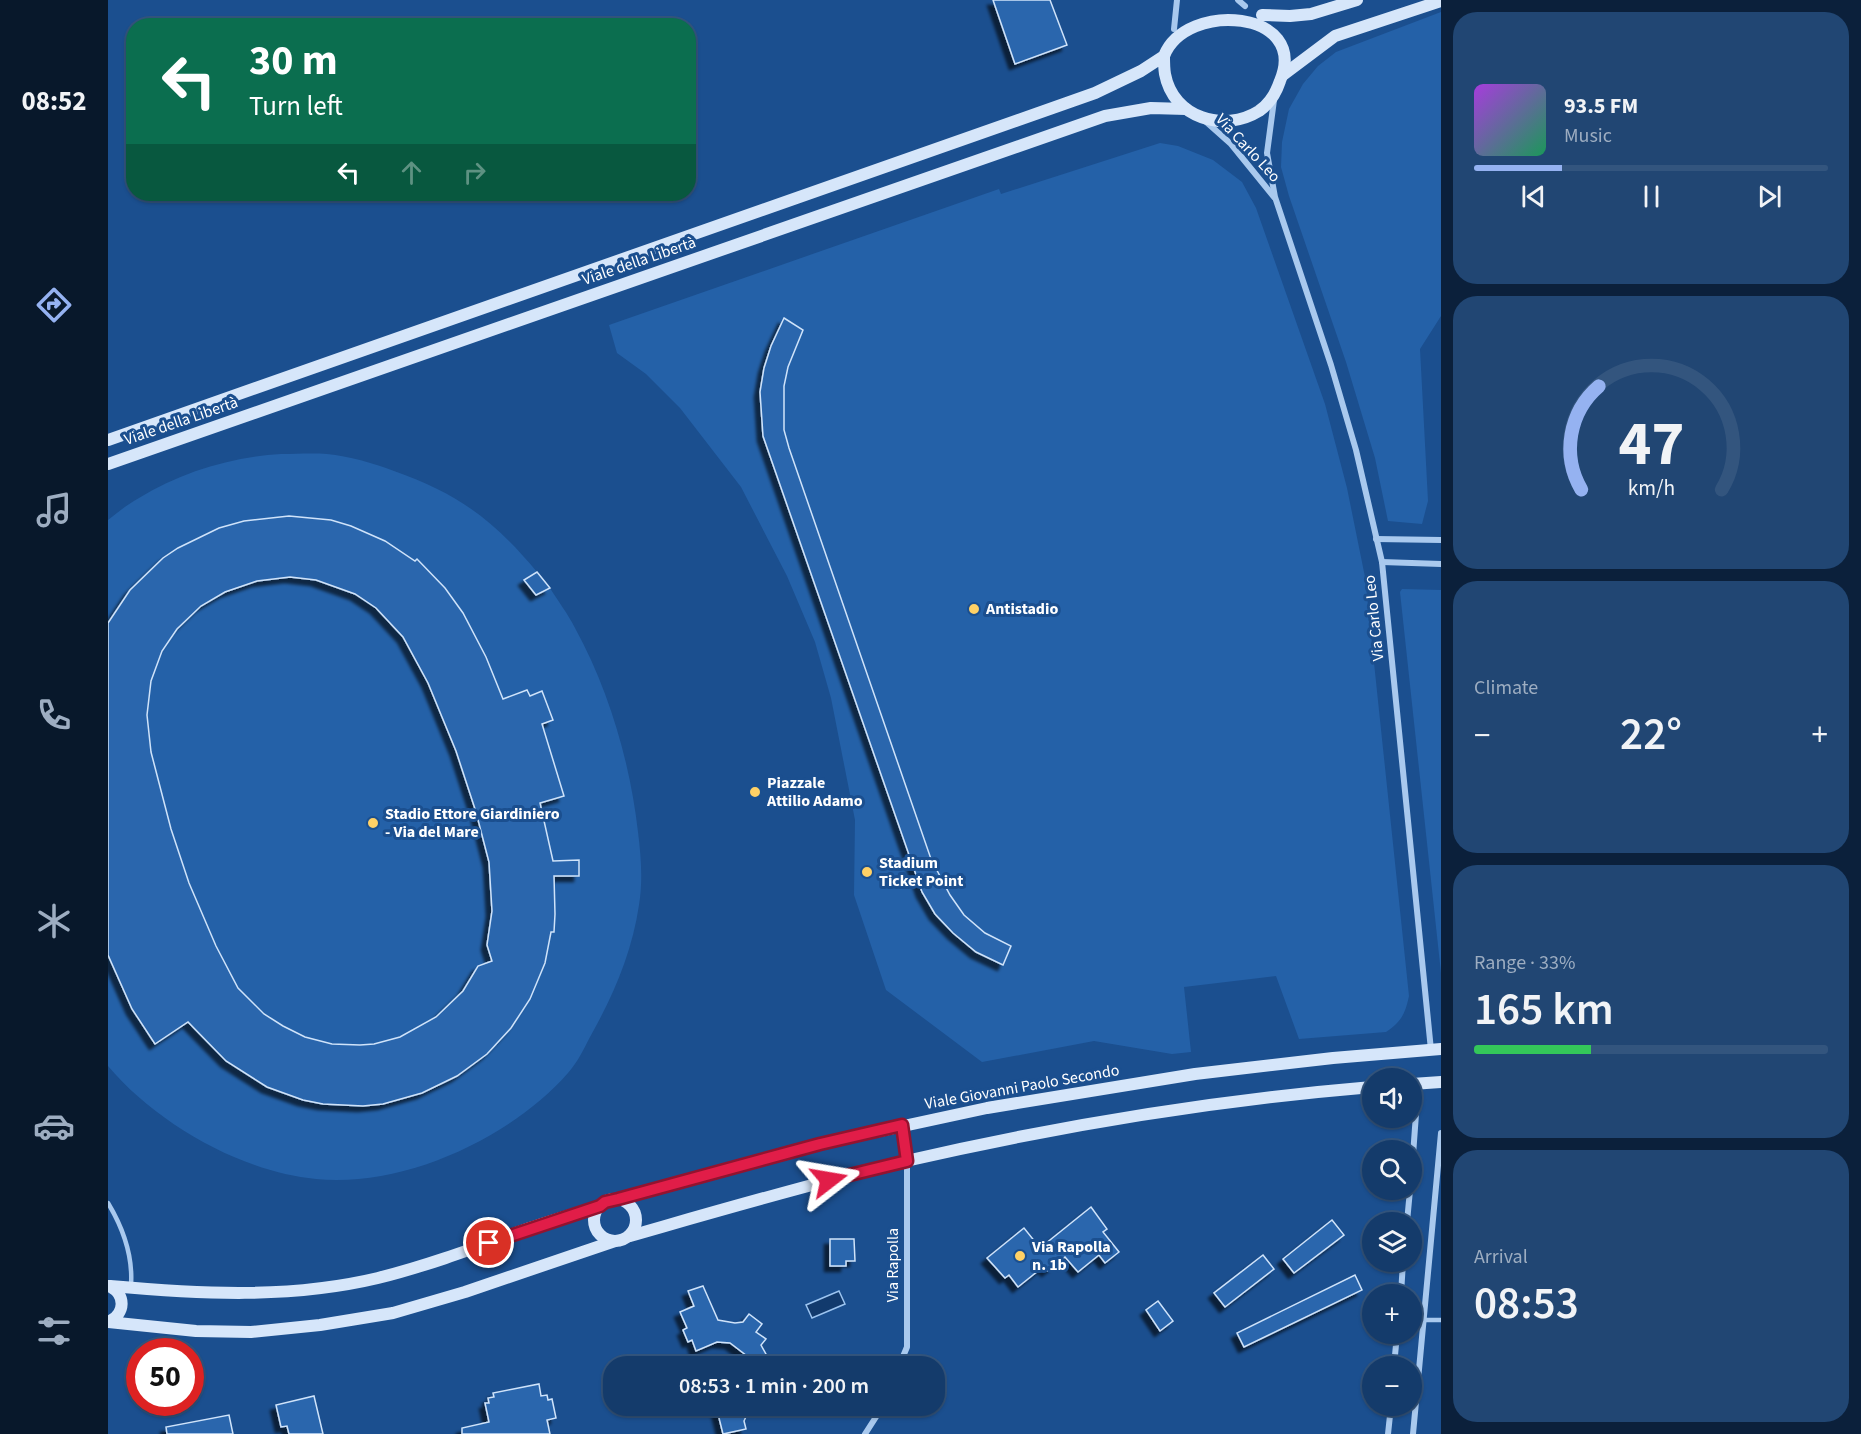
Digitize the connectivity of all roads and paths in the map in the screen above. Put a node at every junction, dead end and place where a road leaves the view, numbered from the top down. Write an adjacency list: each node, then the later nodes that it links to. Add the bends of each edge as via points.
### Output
1 (1177, 0): 8 (street)
2 (1357, 0): 7 (main road, Viale della Libertà, via 1311,14)
3 (1441, 1): 10 (main road, via 1335,36)
4 (1225, 2): 5 (main road, Viale della Libertà)
5 (1242, 3): 7 (main road, Viale della Libertà)
6 (1188, 14): 8 (main road)
7 (1262, 15): 10 (main road, Viale della Libertà, via 1281,42)
8 (1174, 29): 9 (main road)
9 (1164, 56): 12 (main road, Viale della Libertà, via 1169,85); 15 (main road, Viale della Libertà, via 1095,93)
10 (1283, 75): 11 (main road, Viale della Libertà)
11 (1275, 94): 13 (main road, Viale della Libertà, via 1261,109 1243,119 1222,122); 14 (street, Via Carlo Leo, via 1267,153)
12 (1186, 109): 13 (main road, Viale della Libertà); 16 (main road, Viale della Libertà, via 1151,108 1105,116)
13 (1202, 118): 14 (street, Via Carlo Leo, via 1231,144)
14 (1275, 197): 17 (street, Via Carlo Leo, via 1331,365)
15 (110, 438)
16 (108, 464)
17 (1376, 539): 18 (street); 19 (street, Via Carlo Leo)
18 (1441, 540)
19 (1382, 562): 20 (street); 21 (street, Via Carlo Leo)
20 (1441, 564)
21 (1436, 1050): 25 (main road, Viale Giovanni Paolo Secondo, via 1195,1074)
22 (1441, 1083): 23 (main road)
23 (1422, 1084)
24 (1362, 1088): 27 (main road, Viale Giovanni Paolo Secondo, via 1179,1110)
25 (902, 1125): 27 (main road); 28 (main road, Viale Giovanni Paolo Secondo)
26 (1441, 1133): 36 (street)
27 (907, 1161): 32 (main road, Viale Giovanni Paolo Secondo); 39 (street, Via Rapolla, via 907,1347)
28 (618, 1199): 30 (main road, Viale Giovanni Paolo Secondo); 32 (main road, via 634,1210 636,1224)
29 (108, 1203): 31 (lane)
30 (600, 1206): 33 (main road, via 594,1218 598,1231); 35 (main road, Viale Giovanni Paolo Secondo, via 378,1278 319,1288 236,1294)
31 (111, 1213): 35 (lane, via 128,1244)
32 (630, 1236): 33 (main road, Viale Giovanni Paolo Secondo)
33 (615, 1241): 38 (main road, Viale Giovanni Paolo Secondo, via 393,1313 320,1325 229,1332)
34 (109, 1286): 35 (main road, Viale Giovanni Paolo Secondo); 38 (main road, Viale Giovanni Paolo Secondo, via 119,1294 122,1306)
35 (131, 1288)
36 (1423, 1320): 37 (lane); 44 (street)
37 (1441, 1320)
38 (108, 1322)
39 (903, 1356)
40 (877, 1416): 42 (street)
41 (1390, 1416): 43 (street)
42 (865, 1434)
43 (1388, 1434)
44 (1413, 1434)

